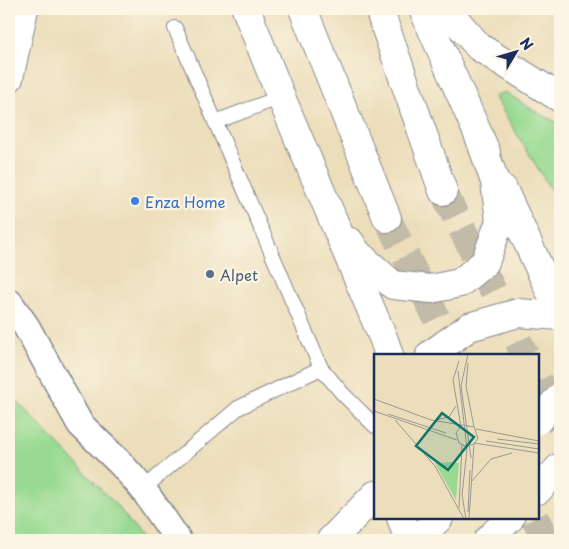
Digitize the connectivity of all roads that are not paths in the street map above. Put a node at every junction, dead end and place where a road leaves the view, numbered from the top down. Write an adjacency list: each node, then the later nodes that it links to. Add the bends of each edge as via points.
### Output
1 (24, 9): 8 (main road)
2 (246, 9): 9 (main road)
3 (303, 9): 15 (main road)
4 (379, 9): 13 (main road)
5 (423, 9): 12 (main road)
6 (446, 9): 10 (main road, via 478,47)
7 (175, 28): 11 (lane)
8 (9, 78)
9 (281, 97): 11 (lane); 14 (main road)
10 (560, 98)
11 (215, 122): 20 (lane)
12 (479, 136): 14 (main road, via 494,182 500,222 485,262 460,283 431,289 393,284 357,254); 17 (main road)
13 (443, 191)
14 (327, 205): 18 (main road)
15 (387, 218)
16 (9, 302): 26 (street, via 26,326 80,424)
17 (560, 314): 19 (main road, via 518,313 470,327)
18 (389, 354)
19 (431, 354)
20 (321, 368): 23 (lane); 26 (lane, via 238,408)
21 (560, 397): 22 (main road, bridge)
22 (539, 419)
23 (374, 425)
24 (560, 467): 25 (main road)
25 (539, 489)
26 (143, 490): 31 (street)
27 (374, 496): 32 (main road)
28 (401, 519): 33 (main road)
29 (438, 519): 33 (main road)
30 (509, 519): 34 (main road)
31 (178, 540)
32 (331, 540)
33 (415, 540)
34 (488, 540)

